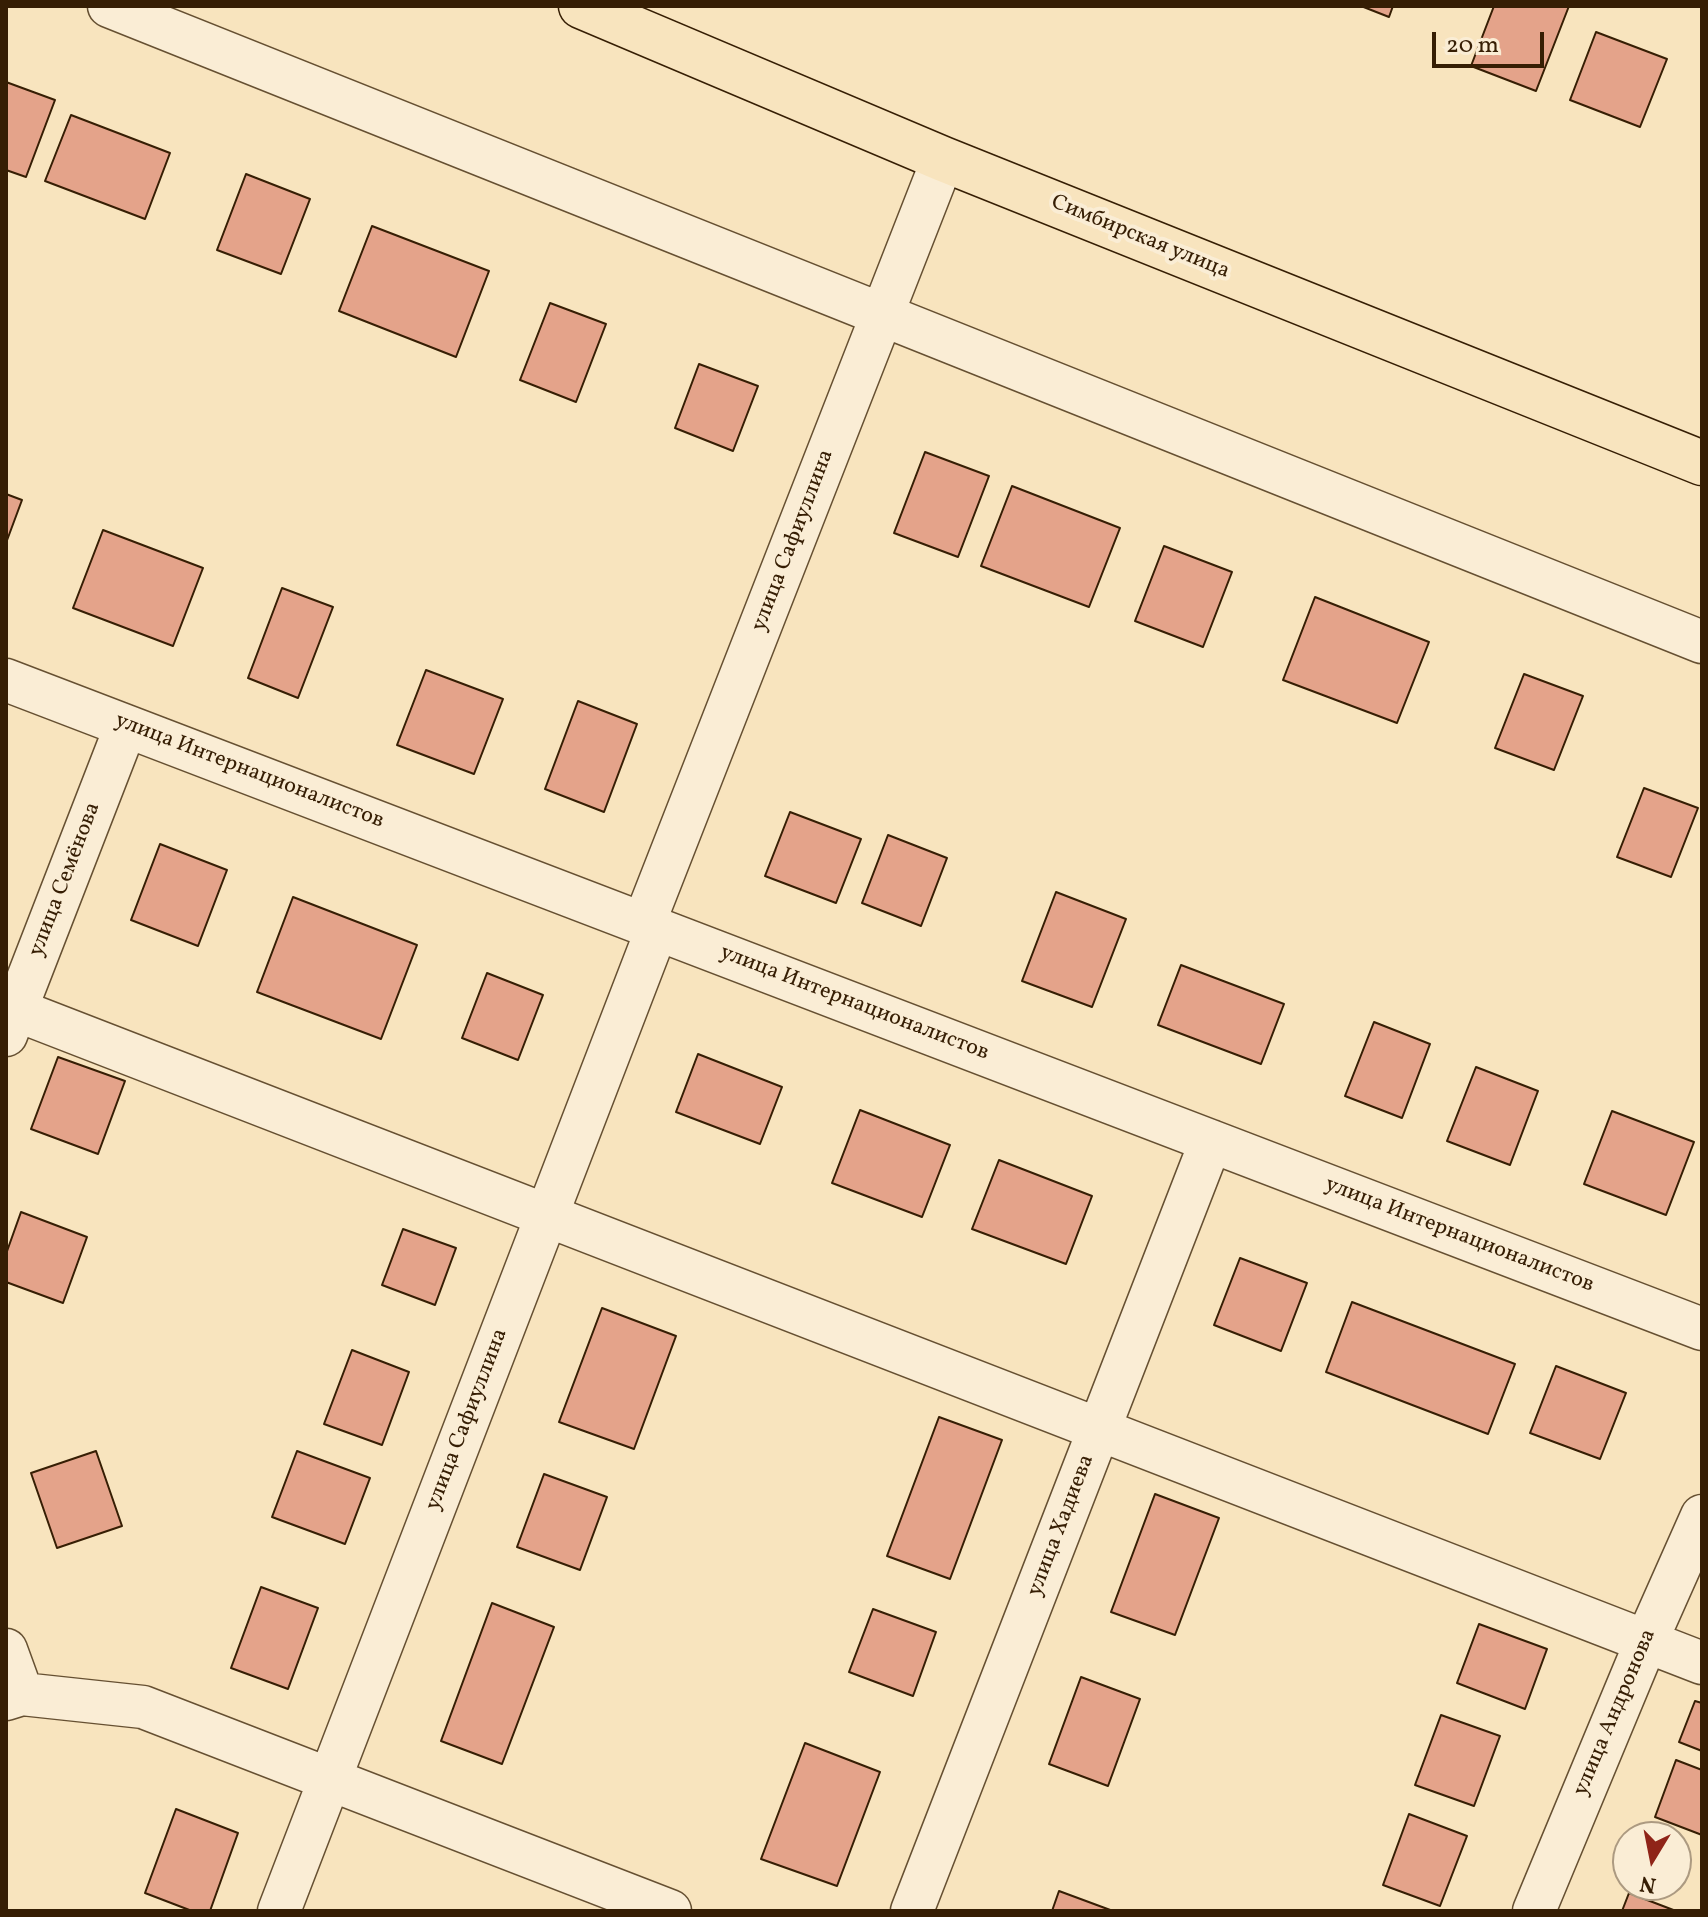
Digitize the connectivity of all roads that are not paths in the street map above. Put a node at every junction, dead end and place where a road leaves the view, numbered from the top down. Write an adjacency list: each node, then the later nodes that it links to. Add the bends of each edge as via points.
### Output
1 (109, 6): 4 (street)
2 (581, 6): 3 (main road, Симбирская улица)
3 (943, 159): 4 (street, улица Сафиуллина); 5 (main road, Симбирская улица)
4 (882, 315): 6 (street); 9 (street, улица Сафиуллина)
5 (1702, 463)
6 (1702, 642)
7 (6, 680): 8 (street, улица Интернационалистов)
8 (126, 726): 9 (street, улица Интернационалистов); 10 (street, улица Семёнова)
9 (650, 926): 11 (street, улица Интернационалистов); 12 (street, улица Сафиуллина)
10 (9, 1017): 12 (street)
11 (1211, 1141): 13 (street, улица Интернационалистов); 14 (street, улица Хадиева)
12 (548, 1216): 14 (street); 20 (street, улица Сафиуллина)
13 (1702, 1329)
14 (1100, 1430): 16 (street); 23 (street, улица Хадиева)
15 (1702, 1516): 16 (street, улица Андронова)
16 (1646, 1642): 18 (street); 24 (street, улица Андронова)
17 (6, 1650): 19 (street)
18 (1702, 1663)
19 (14, 1696): 20 (street, via 143,1707)
20 (328, 1779): 21 (street, улица Сафиуллина); 22 (street)
21 (279, 1911)
22 (670, 1911)
23 (912, 1911)
24 (1534, 1911)

